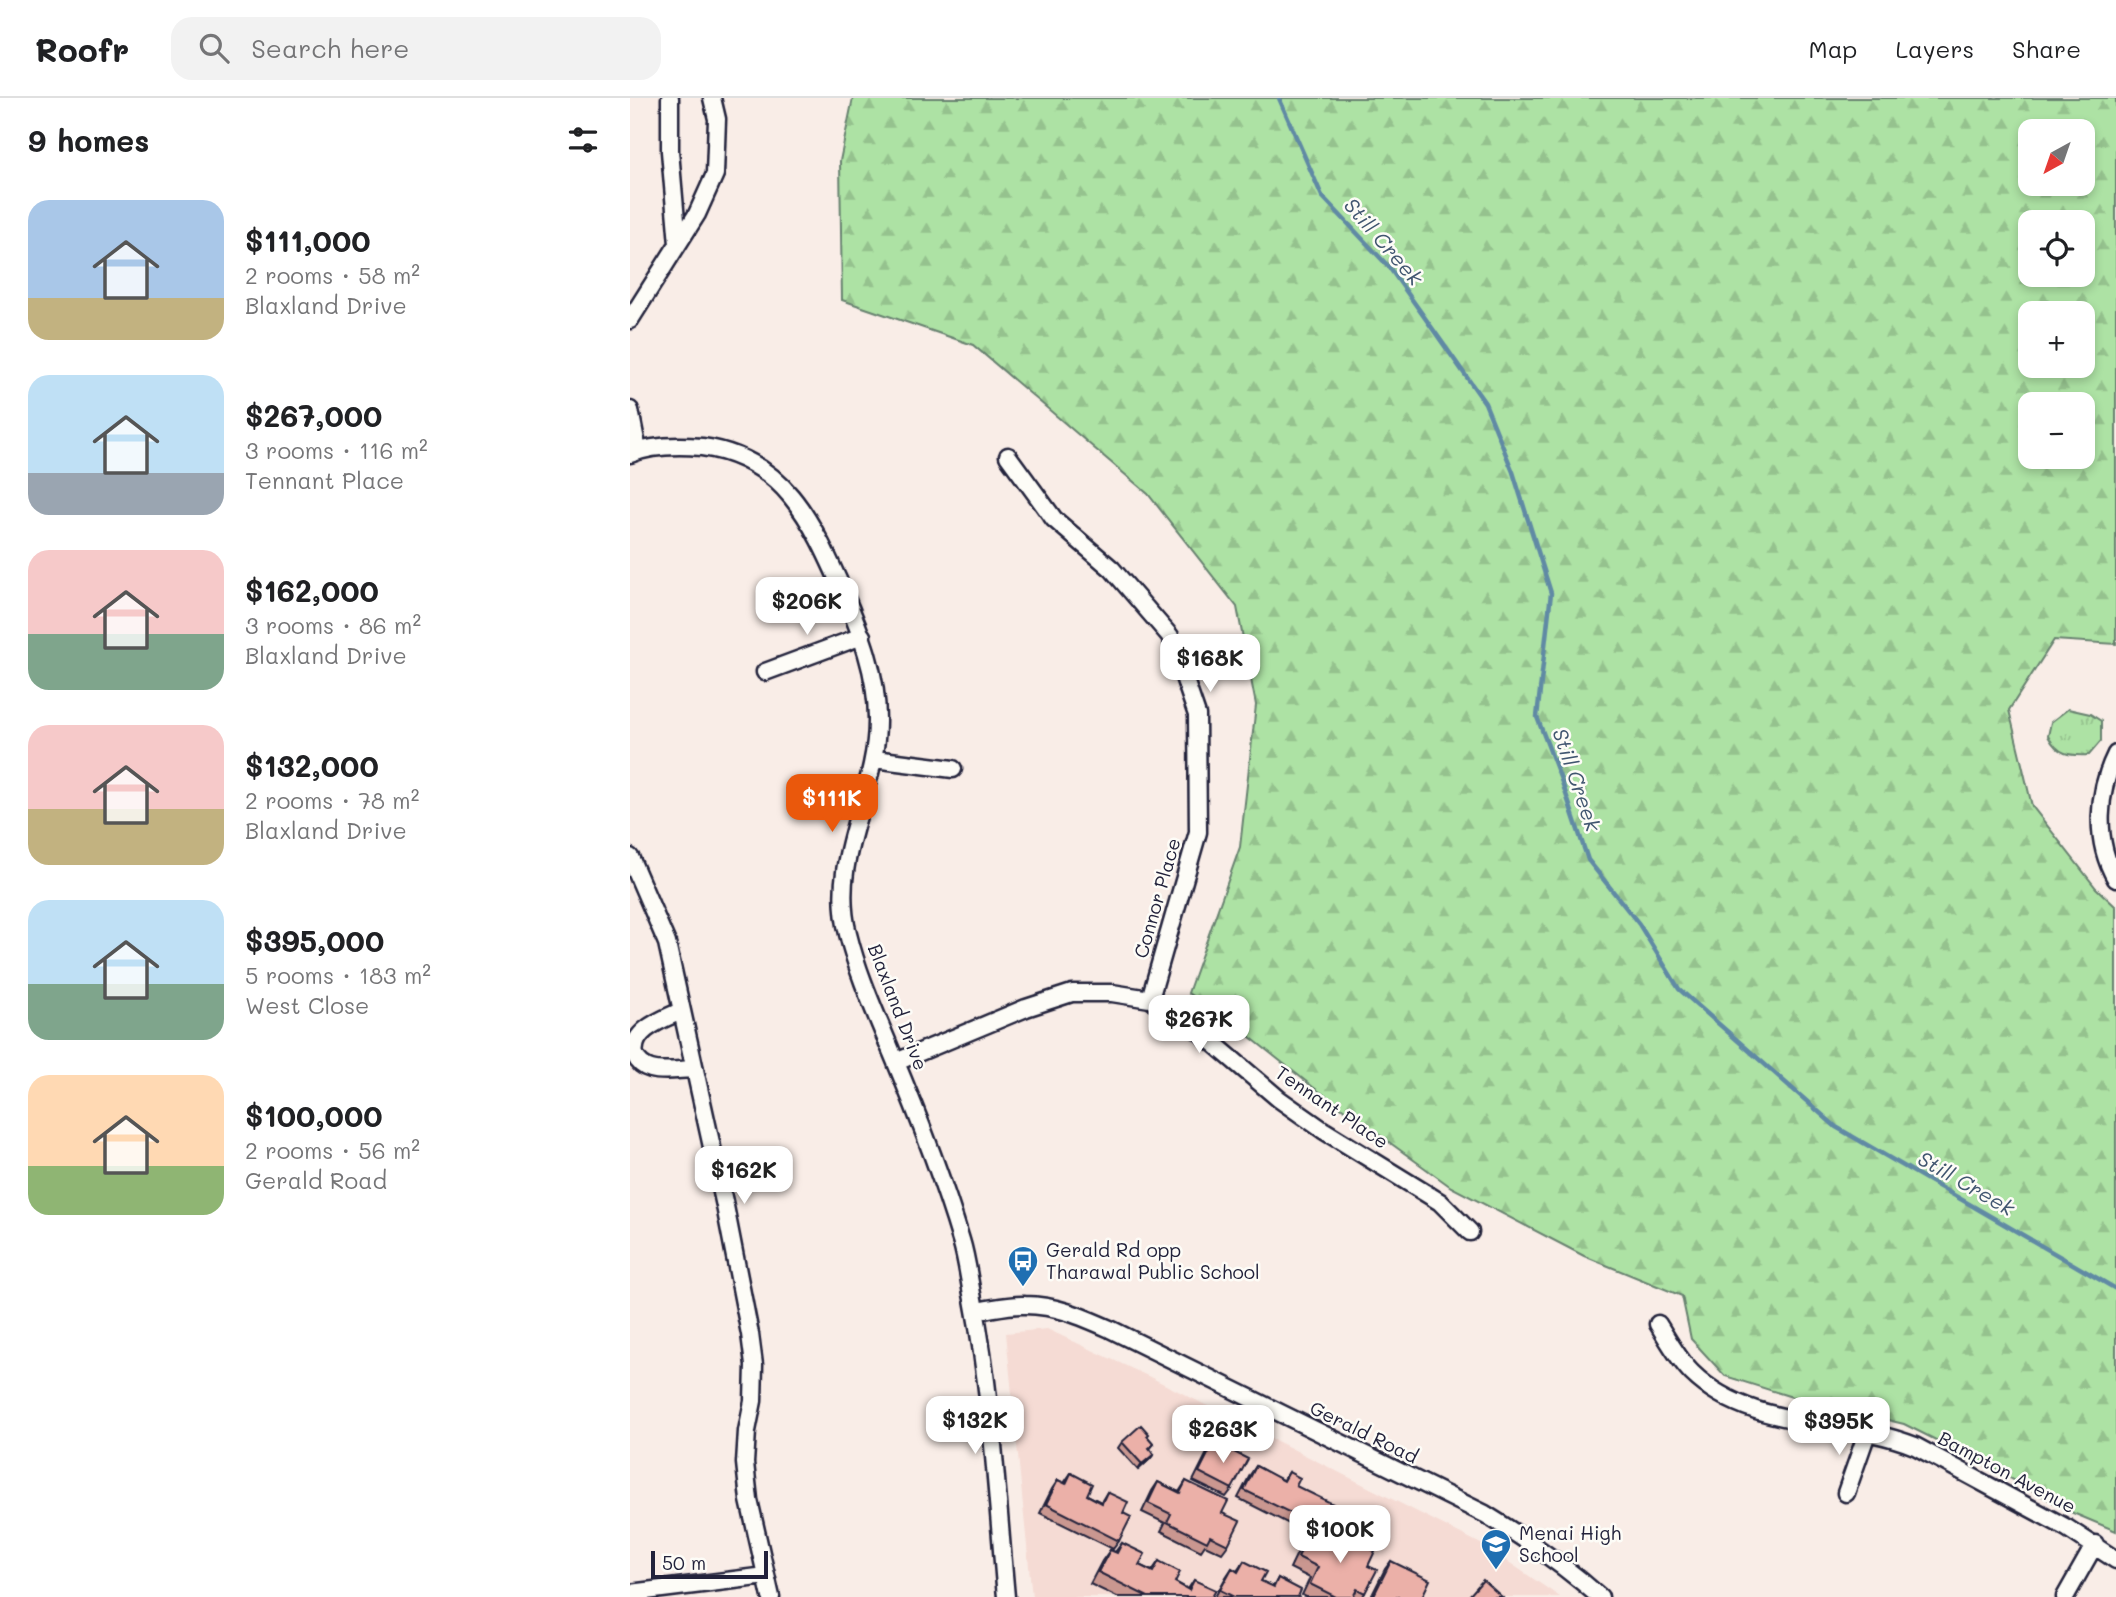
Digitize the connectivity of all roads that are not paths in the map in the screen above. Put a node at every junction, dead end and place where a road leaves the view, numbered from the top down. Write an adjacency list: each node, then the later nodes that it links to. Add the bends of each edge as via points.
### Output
1 (670, 98): 3 (street)
2 (712, 98): 3 (street, via 717,119 715,174)
3 (678, 244): 4 (street)
4 (630, 320)
5 (630, 410): 6 (street)
6 (634, 452): 8 (street, Blaxland Drive, via 683,445 723,450 762,469 789,492 813,525)
7 (1008, 456): 15 (street, Connor Place, via 1054,519 1112,569 1170,636 1197,715 1198,832)
8 (862, 636): 9 (street); 11 (street, Blaxland Drive, via 875,681)
9 (765, 673)
10 (2116, 754): 14 (street, via 2100,809 2102,836)
11 (874, 759): 12 (street); 17 (street, Blaxland Drive, via 848,845 844,890 847,931 859,973)
12 (953, 769)
13 (630, 857): 16 (street, via 667,943)
14 (2116, 879)
15 (1150, 999): 17 (street, Tennant Place, via 1072,993); 19 (street, Tennant Place, via 1192,1025 1323,1130 1440,1202)
16 (681, 1011): 18 (street); 18 (street, via 640,1032 634,1053 650,1069)
17 (896, 1062): 20 (street, Blaxland Drive, via 948,1197 963,1245)
18 (695, 1069): 26 (street, via 754,1366 745,1463)
19 (1470, 1232)
20 (975, 1311): 29 (street, Blaxland Drive, via 985,1365); 30 (street, Gerald Road, via 1024,1304 1051,1307 1110,1329 1485,1514 1565,1566)
21 (1658, 1324): 22 (street, Bampton Avenue, via 1692,1372 1730,1400 1776,1415)
22 (1867, 1433): 23 (street); 24 (street, Bampton Avenue, via 1915,1446)
23 (1846, 1493)
24 (2095, 1545): 25 (street, Bampton Avenue); 31 (street)
25 (2116, 1560)
26 (766, 1576): 27 (street); 28 (street)
27 (630, 1592)
28 (771, 1597)
29 (1006, 1597)
30 (1600, 1597)
31 (2065, 1597)

